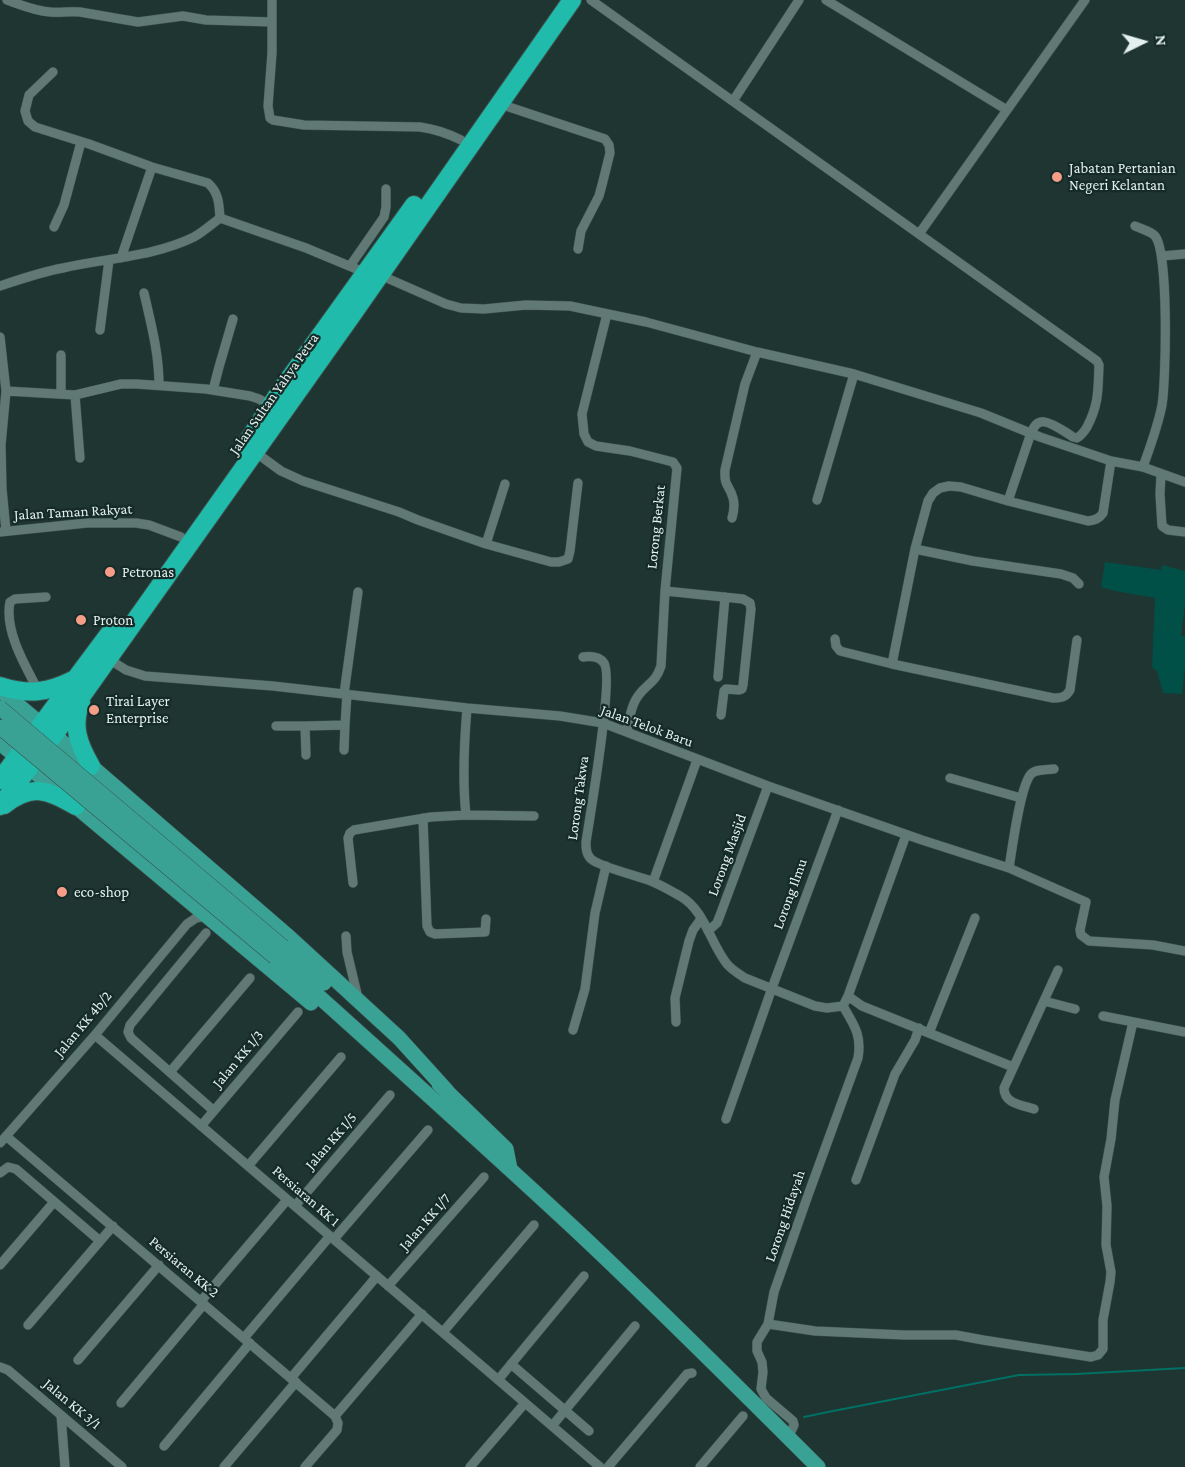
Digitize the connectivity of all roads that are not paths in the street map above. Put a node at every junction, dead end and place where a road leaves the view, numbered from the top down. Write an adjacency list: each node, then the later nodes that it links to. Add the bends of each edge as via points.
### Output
1 (7, 0): 9 (street, via 41,12 80,12 138,22 183,16)
2 (272, 0): 9 (street)
3 (560, 0): 14 (highway, Jalan Sultan Yahya Petra)
4 (572, 0): 12 (highway, Jalan Sultan Yahya Petra)
5 (591, 0): 11 (street)
6 (799, 0): 11 (street)
7 (826, 0): 13 (street)
8 (1085, 0): 13 (street)
9 (272, 22): 14 (street, via 268,106 273,120 304,125 420,127)
10 (53, 72): 15 (street, via 29,94 28,121)
11 (733, 101): 21 (street)
12 (500, 104): 22 (street, via 608,142 610,153 599,196 581,231); 27 (highway, Jalan Sultan Yahya Petra)
13 (1007, 110): 21 (street)
14 (461, 140): 27 (highway, Jalan Sultan Yahya Petra)
15 (81, 142): 16 (street); 20 (street)
16 (152, 167): 18 (street, via 208,183 218,197); 25 (street)
17 (386, 189): 27 (street, via 384,217)
18 (220, 218): 25 (street, via 175,245); 27 (street)
19 (1135, 226): 24 (street, via 1156,236)
20 (54, 227)
21 (919, 234): 43 (street, via 1098,363 1096,405 1080,437 1044,422 1037,423)
22 (578, 249)
23 (1185, 254): 24 (street)
24 (1162, 256): 47 (street, via 1166,326 1162,404)
25 (121, 258): 26 (street)
26 (109, 260): 28 (street, via 64,267); 32 (street)
27 (365, 271): 30 (street, via 461,308 570,306); 42 (highway, Jalan Sultan Yahya Petra)
28 (0, 286)
29 (144, 293): 38 (street, via 157,349)
30 (607, 314): 34 (street); 61 (street, Lorong Berkat, via 582,414 584,434 596,446 675,464)
31 (233, 319): 39 (street)
32 (100, 330)
33 (0, 337): 37 (street)
34 (757, 352): 36 (street); 54 (street, via 745,384 725,470 724,481 733,496)
35 (61, 356): 40 (street)
36 (854, 374): 43 (street, via 981,413); 52 (street)
37 (4, 385): 40 (street); 55 (street)
38 (159, 385): 39 (street); 41 (street, via 121,384)
39 (213, 390): 42 (street, via 259,399)
40 (61, 393): 41 (street)
41 (75, 395): 45 (street)
42 (282, 398): 44 (highway, Jalan Sultan Yahya Petra); 57 (highway, Jalan Sultan Yahya Petra)
43 (1031, 433): 46 (street); 53 (street)
44 (255, 452): 58 (street, via 303,481); 68 (highway, Jalan Sultan Yahya Petra)
45 (80, 458)
46 (1111, 461): 47 (street); 53 (street, via 1100,518 1088,521)
47 (1143, 467): 48 (street)
48 (1161, 474): 49 (street); 56 (street, via 1162,526)
49 (1185, 482)
50 (578, 483): 58 (street, via 568,559 551,562)
51 (505, 484): 58 (street)
52 (817, 500)
53 (1008, 501): 59 (street, via 961,487 940,488 928,501)
54 (732, 518)
55 (3, 531): 57 (street, Jalan Taman Rakyat, via 136,523)
56 (1185, 532)
57 (181, 537): 71 (highway, Jalan Sultan Yahya Petra)
58 (486, 544)
59 (915, 549): 60 (street, via 1062,574); 69 (street)
60 (1078, 584)
61 (665, 591): 64 (street); 83 (street, Lorong Berkat, via 661,666 652,684 636,699)
62 (358, 592): 73 (street)
63 (46, 597): 72 (street, via 15,599 8,608 16,647)
64 (725, 597): 70 (street); 76 (street, via 747,600 751,609 742,689 724,691)
65 (835, 639): 69 (street, via 840,651)
66 (1077, 640): 69 (street, via 1073,680 1066,696 1060,698)
67 (583, 657): 77 (street, via 597,658 606,668)
68 (107, 658): 71 (highway, Jalan Sultan Yahya Petra); 73 (street, Jalan Telok Baru, via 145,676)
69 (892, 664)
70 (718, 677)
71 (81, 684): 72 (highway); 82 (highway, Jalan Sultan Yahya Petra); 90 (highway, via 77,733)
72 (39, 692): 74 (highway)
73 (345, 694): 75 (street, Jalan Telok Baru); 79 (street)
74 (2, 696): 78 (main road, via 13,706 13,712); 82 (main road); 118 (main road, bridge)
75 (468, 708): 77 (street, Jalan Telok Baru); 100 (street, via 463,788)
76 (721, 715)
77 (603, 723): 83 (street, Jalan Telok Baru); 104 (street, Lorong Takwa, via 586,851 594,861)
78 (0, 725): 118 (main road, bridge)
79 (345, 725): 81 (street); 85 (street)
80 (276, 726): 81 (street)
81 (305, 726): 87 (street)
82 (48, 730): 86 (main road); 89 (highway, Jalan Sultan Yahya Petra)
83 (627, 732): 88 (street, Jalan Telok Baru)
84 (0, 743): 89 (main road)
85 (344, 750)
86 (74, 752): 90 (main road); 95 (main road, via 60,761)
87 (306, 755)
88 (697, 760): 94 (street, Jalan Telok Baru); 106 (street)
89 (23, 762): 93 (highway, Jalan Sultan Yahya Petra); 95 (main road); 98 (highway, Jalan Sultan Yahya Petra)
90 (91, 766): 124 (main road)
91 (1054, 769): 96 (street, via 1032,772)
92 (950, 778): 96 (street)
93 (0, 780)
94 (768, 786): 99 (street, Jalan Telok Baru); 114 (street, Lorong Masjid, via 717,923)
95 (57, 790): 97 (main road)
96 (1021, 798): 105 (street)
97 (76, 806): 98 (highway, via 45,791 34,791); 108 (main road)
98 (0, 807)
99 (837, 810): 103 (street, Jalan Telok Baru); 121 (street, Lorong Ilmu)
100 (466, 815): 101 (street); 102 (street)
101 (534, 816)
102 (423, 818): 107 (street, via 350,832); 111 (street, via 430,932 485,932)
103 (906, 835): 105 (street, Jalan Telok Baru); 122 (street)
104 (606, 866): 106 (street); 132 (street, via 585,989)
105 (1009, 868): 117 (street, Jalan Telok Baru, via 1086,902 1080,922 1081,935 1086,939)
106 (653, 882): 112 (street, via 683,897)
107 (353, 883)
108 (187, 900): 109 (main road); 113 (street)
109 (206, 916): 113 (street, Jalan KK 4b/2); 140 (main road, via 286,982)
110 (975, 918): 134 (street)
111 (486, 919)
112 (701, 919): 114 (street); 129 (street, via 689,941 675,998)
113 (187, 924): 135 (street, Jalan KK 4b/2)
114 (708, 930): 121 (street, via 726,963 745,978)
115 (206, 933): 138 (street, via 128,1032)
116 (346, 936): 124 (street)
117 (1185, 951)
118 (279, 952): 140 (main road)
119 (1058, 970): 123 (street)
120 (250, 978): 138 (street)
121 (772, 988): 125 (street, via 815,1005); 143 (street, Lorong Ilmu)
122 (848, 996): 125 (street); 131 (street)
123 (1044, 1001): 126 (street); 137 (street)
124 (359, 1002): 140 (main road, via 399,1038)
125 (843, 1006): 165 (street, Lorong Hidayah, via 859,1036 858,1058 774,1292)
126 (1075, 1009)
127 (298, 1012): 142 (street, Jalan KK 1/3)
128 (1103, 1016): 130 (street)
129 (676, 1022)
130 (1134, 1022): 133 (street); 165 (street, via 1115,1100 1104,1177 1106,1245 1111,1272 1103,1349 1098,1355 956,1335 815,1331)
131 (919, 1029): 134 (street); 150 (street, via 896,1074)
132 (573, 1030)
133 (1185, 1032)
134 (929, 1033): 137 (street)
135 (95, 1035): 144 (street, Persiaran KK 1); 146 (street, Jalan KK 4b/2)
136 (341, 1057): 147 (street)
137 (1013, 1067): 141 (street, via 1004,1088 1006,1099)
138 (170, 1072): 142 (street)
139 (390, 1095): 153 (street, Jalan KK 1/5)
140 (443, 1097): 184 (main road, via 510,1169)
141 (1034, 1110)
142 (214, 1111): 144 (street, Jalan KK 1/3)
143 (726, 1119)
144 (201, 1126): 147 (street, Persiaran KK 1)
145 (428, 1130): 156 (street)
146 (3, 1139): 151 (street, Persiaran KK 2)
147 (248, 1166): 153 (street, Persiaran KK 1)
148 (4, 1170): 152 (street, via 16,1169)
149 (484, 1177): 162 (street, Jalan KK 1/7)
150 (856, 1180)
151 (62, 1183): 152 (street); 155 (street, Persiaran KK 2)
152 (52, 1200): 157 (street); 159 (street)
153 (291, 1203): 156 (street, Persiaran KK 1); 163 (street, Jalan KK 1/5)
154 (534, 1225): 168 (street)
155 (113, 1226): 157 (street); 158 (street, Persiaran KK 2)
156 (332, 1237): 160 (street, Persiaran KK 1); 169 (street)
157 (100, 1241): 166 (street)
158 (159, 1265): 163 (street, Persiaran KK 2); 170 (street)
159 (0, 1266)
160 (377, 1276): 162 (street, Persiaran KK 1); 174 (street)
161 (584, 1276): 171 (street)
162 (388, 1286): 164 (street, Persiaran KK 1)
163 (203, 1303): 169 (street, Persiaran KK 2); 176 (street, Jalan KK 1/5)
164 (422, 1314): 168 (street, Persiaran KK 1); 181 (street)
165 (768, 1324): 184 (street, Lorong Hidayah, via 757,1342 763,1372 761,1389 793,1422)
166 (28, 1325)
167 (635, 1326): 178 (street)
168 (443, 1332): 175 (street, Persiaran KK 1)
169 (247, 1340): 174 (street, Persiaran KK 2); 185 (street)
170 (78, 1360)
171 (511, 1364): 175 (street); 178 (street)
172 (0, 1366): 179 (street, Jalan KK 3/1)
173 (692, 1372): 192 (street)
174 (293, 1380): 181 (street, Persiaran KK 2); 189 (street)
175 (498, 1380): 177 (street, Persiaran KK 1)
176 (121, 1403)
177 (525, 1403): 182 (street, Persiaran KK 1); 191 (street)
178 (565, 1410): 182 (street); 183 (street)
179 (61, 1415): 187 (street); 188 (street, Jalan KK 3/1)
180 (743, 1416): 193 (street)
181 (337, 1419): 190 (street, via 337,1430)
182 (552, 1426): 186 (street, Persiaran KK 1)
183 (590, 1431)
184 (788, 1438): 194 (main road)
185 (164, 1446)
186 (594, 1465)
187 (66, 1467)
188 (122, 1467)
189 (224, 1467)
190 (305, 1467)
191 (470, 1467)
192 (608, 1467)
193 (700, 1467)
194 (818, 1467)

